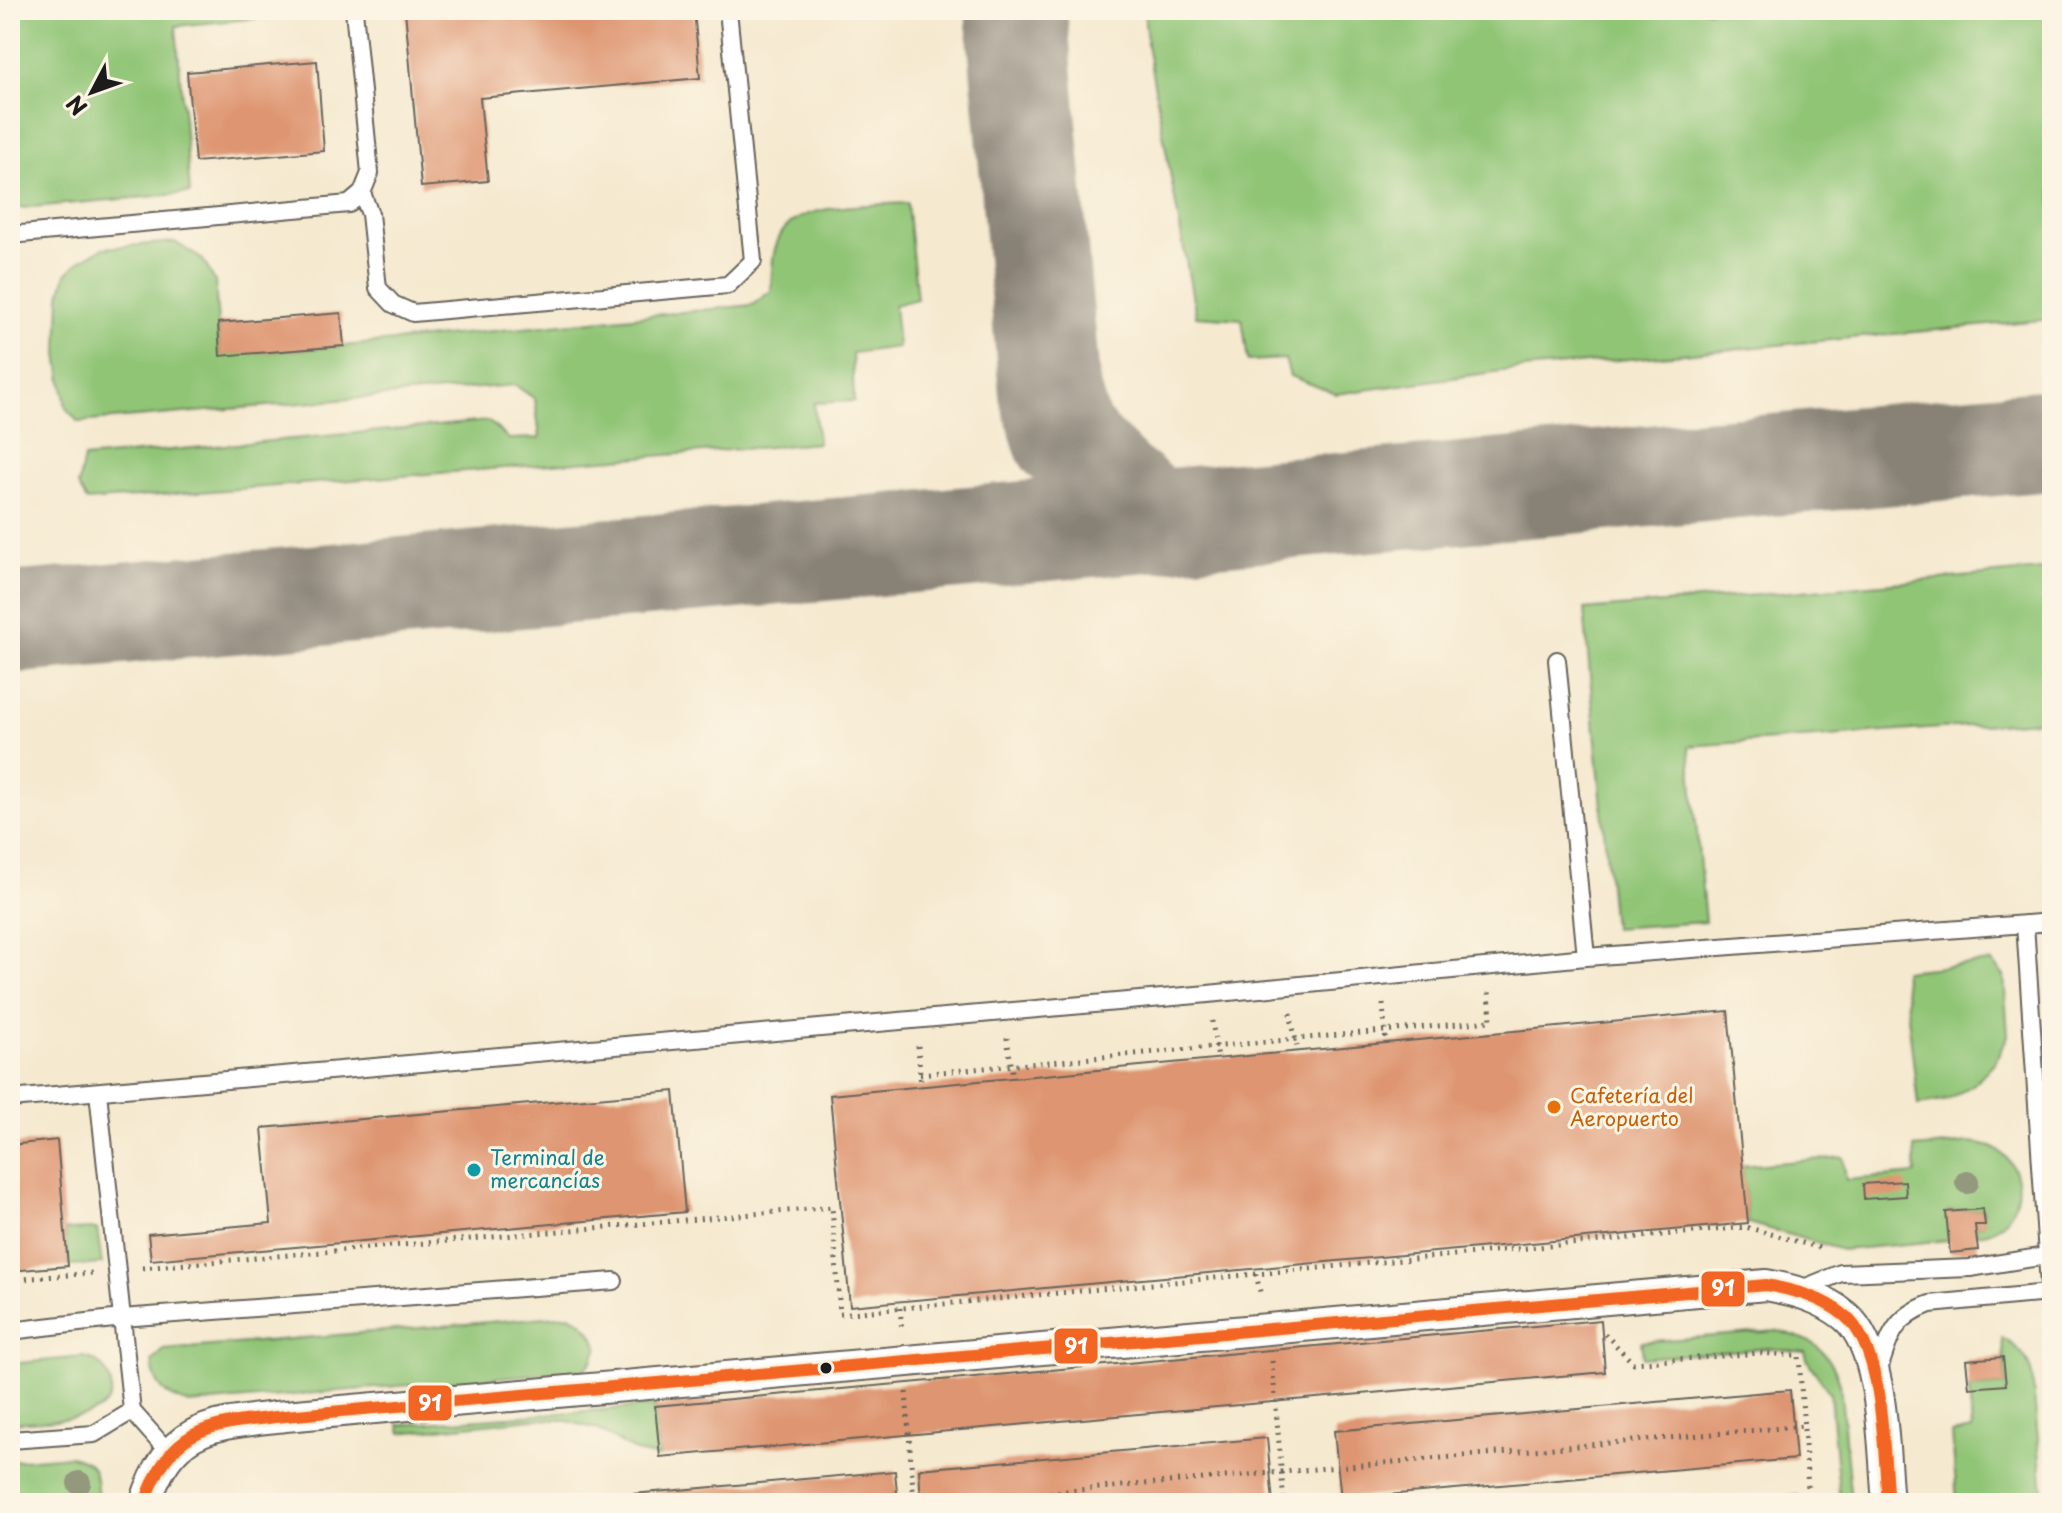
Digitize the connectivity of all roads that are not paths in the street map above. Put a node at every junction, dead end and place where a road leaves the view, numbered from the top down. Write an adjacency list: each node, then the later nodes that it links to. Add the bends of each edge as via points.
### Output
1 (354, 10): 3 (lane, via 370,173)
2 (728, 10): 3 (lane, via 753,261 728,285 413,313 393,304 378,288 370,214)
3 (362, 193): 4 (lane, via 349,204)
4 (10, 235)
5 (1557, 660): 8 (lane)
6 (2052, 922): 7 (lane)
7 (2025, 924): 8 (lane); 11 (lane)
8 (1586, 957): 9 (lane)
9 (98, 1092): 10 (lane); 15 (lane)
10 (10, 1099)
11 (2048, 1265): 13 (lane, via 1841,1273); 14 (lane)
12 (614, 1281): 15 (lane)
13 (1797, 1290): 18 (street, via 1847,1317 1867,1346); 21 (street, via 1766,1285 1267,1329 905,1376 214,1425 190,1435)
14 (2049, 1293): 17 (lane); 18 (lane, via 1916,1309 1890,1335)
15 (122, 1318): 16 (lane); 19 (lane)
16 (10, 1331)
17 (2052, 1331)
18 (1876, 1378): 23 (street)
19 (132, 1411): 20 (lane, via 94,1434); 21 (lane)
20 (10, 1440)
21 (170, 1454): 22 (street, via 153,1478)
22 (145, 1503)
23 (1888, 1503)

